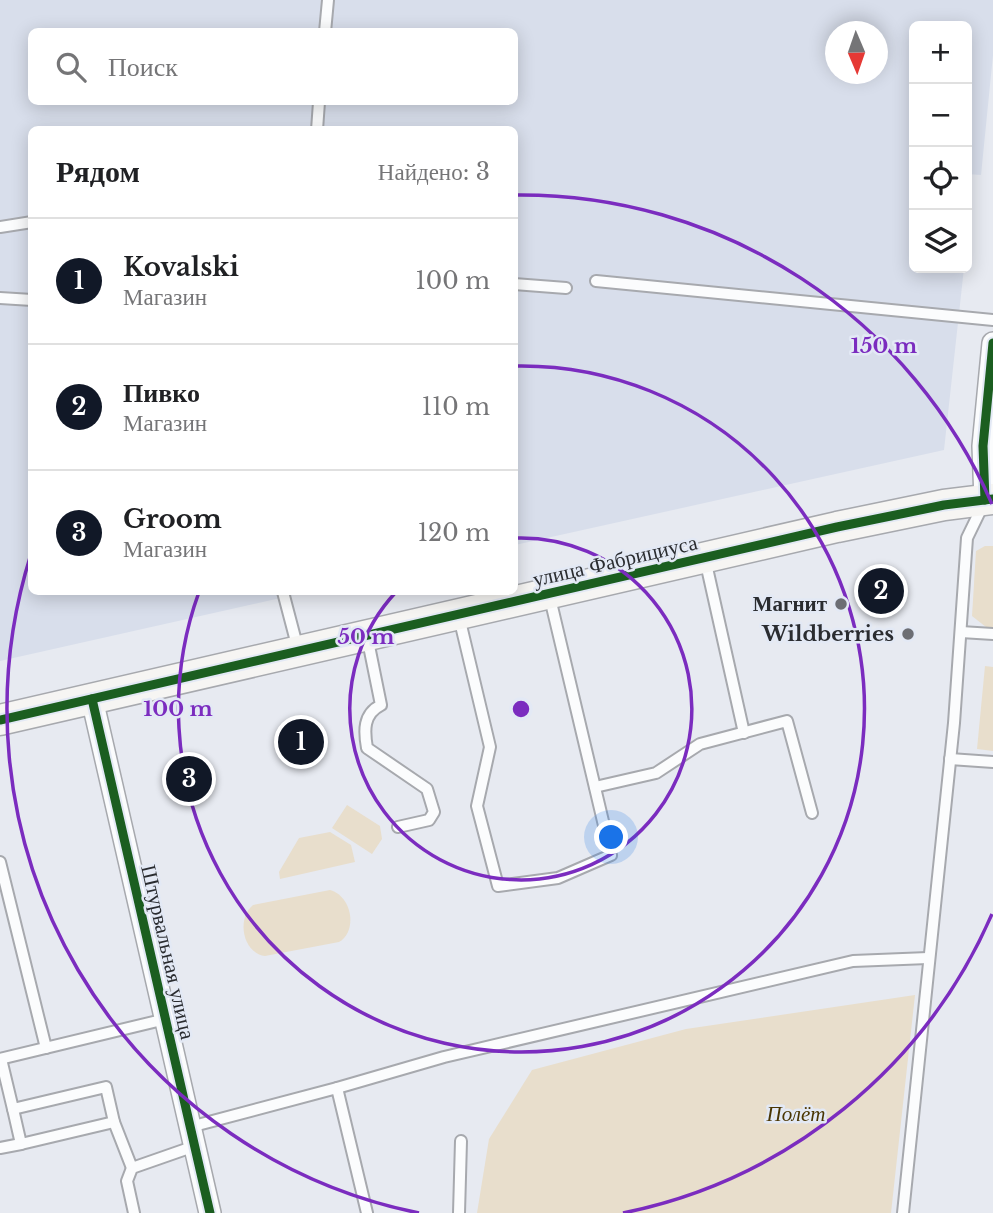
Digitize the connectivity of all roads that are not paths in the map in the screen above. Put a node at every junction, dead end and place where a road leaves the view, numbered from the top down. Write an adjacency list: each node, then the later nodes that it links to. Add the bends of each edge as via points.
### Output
1 (328, 0): 2 (lane)
2 (325, 28)
3 (319, 105): 4 (lane)
4 (317, 126)
5 (28, 223): 6 (lane)
6 (0, 227)
7 (596, 281): 12 (lane)
8 (518, 284): 9 (lane)
9 (566, 288)
10 (0, 298): 11 (lane)
11 (28, 300)
12 (993, 320)
13 (993, 343): 14 (street, via 983,446)
14 (989, 500): 15 (main road, улица Фабрициуса, via 849,524); 19 (lane, via 967,538)
15 (705, 559): 16 (main road, улица Фабрициуса); 25 (lane)
16 (549, 594): 18 (main road, улица Фабрициуса); 28 (lane)
17 (284, 595): 22 (lane)
18 (458, 615): 21 (main road, улица Фабрициуса); 28 (lane, via 490,747 477,806 498,886 558,878 611,855)
19 (961, 632): 20 (lane); 26 (lane)
20 (993, 634)
21 (366, 636): 22 (main road, улица Фабрициуса); 30 (lane, via 381,705 365,724 367,748 427,789 434,812 429,820)
22 (299, 652): 23 (main road, улица Фабрициуса)
23 (92, 699): 24 (main road, улица Фабрициуса); 33 (street, Штурвальная улица)
24 (0, 720)
25 (744, 733): 28 (lane, via 700,744 656,773); 29 (lane, via 786,721)
26 (950, 759): 27 (lane); 32 (lane)
27 (993, 762)
28 (595, 787)
29 (812, 813)
30 (398, 827)
31 (0, 862): 34 (lane)
32 (928, 958): 36 (lane, via 853,961 444,1057); 48 (lane)
33 (166, 1019): 34 (lane); 39 (street, Штурвальная улица)
34 (46, 1048): 35 (lane)
35 (0, 1059): 37 (lane)
36 (337, 1088): 39 (lane); 46 (lane)
37 (8, 1106): 38 (lane, via 106,1087); 41 (lane)
38 (114, 1122): 41 (lane); 43 (lane)
39 (192, 1137): 43 (lane); 45 (street, Штурвальная улица)
40 (461, 1141): 47 (lane)
41 (21, 1143): 42 (lane)
42 (0, 1149)
43 (132, 1168): 44 (lane, via 127,1181)
44 (134, 1213)
45 (210, 1213)
46 (367, 1213)
47 (459, 1213)
48 (902, 1213)

